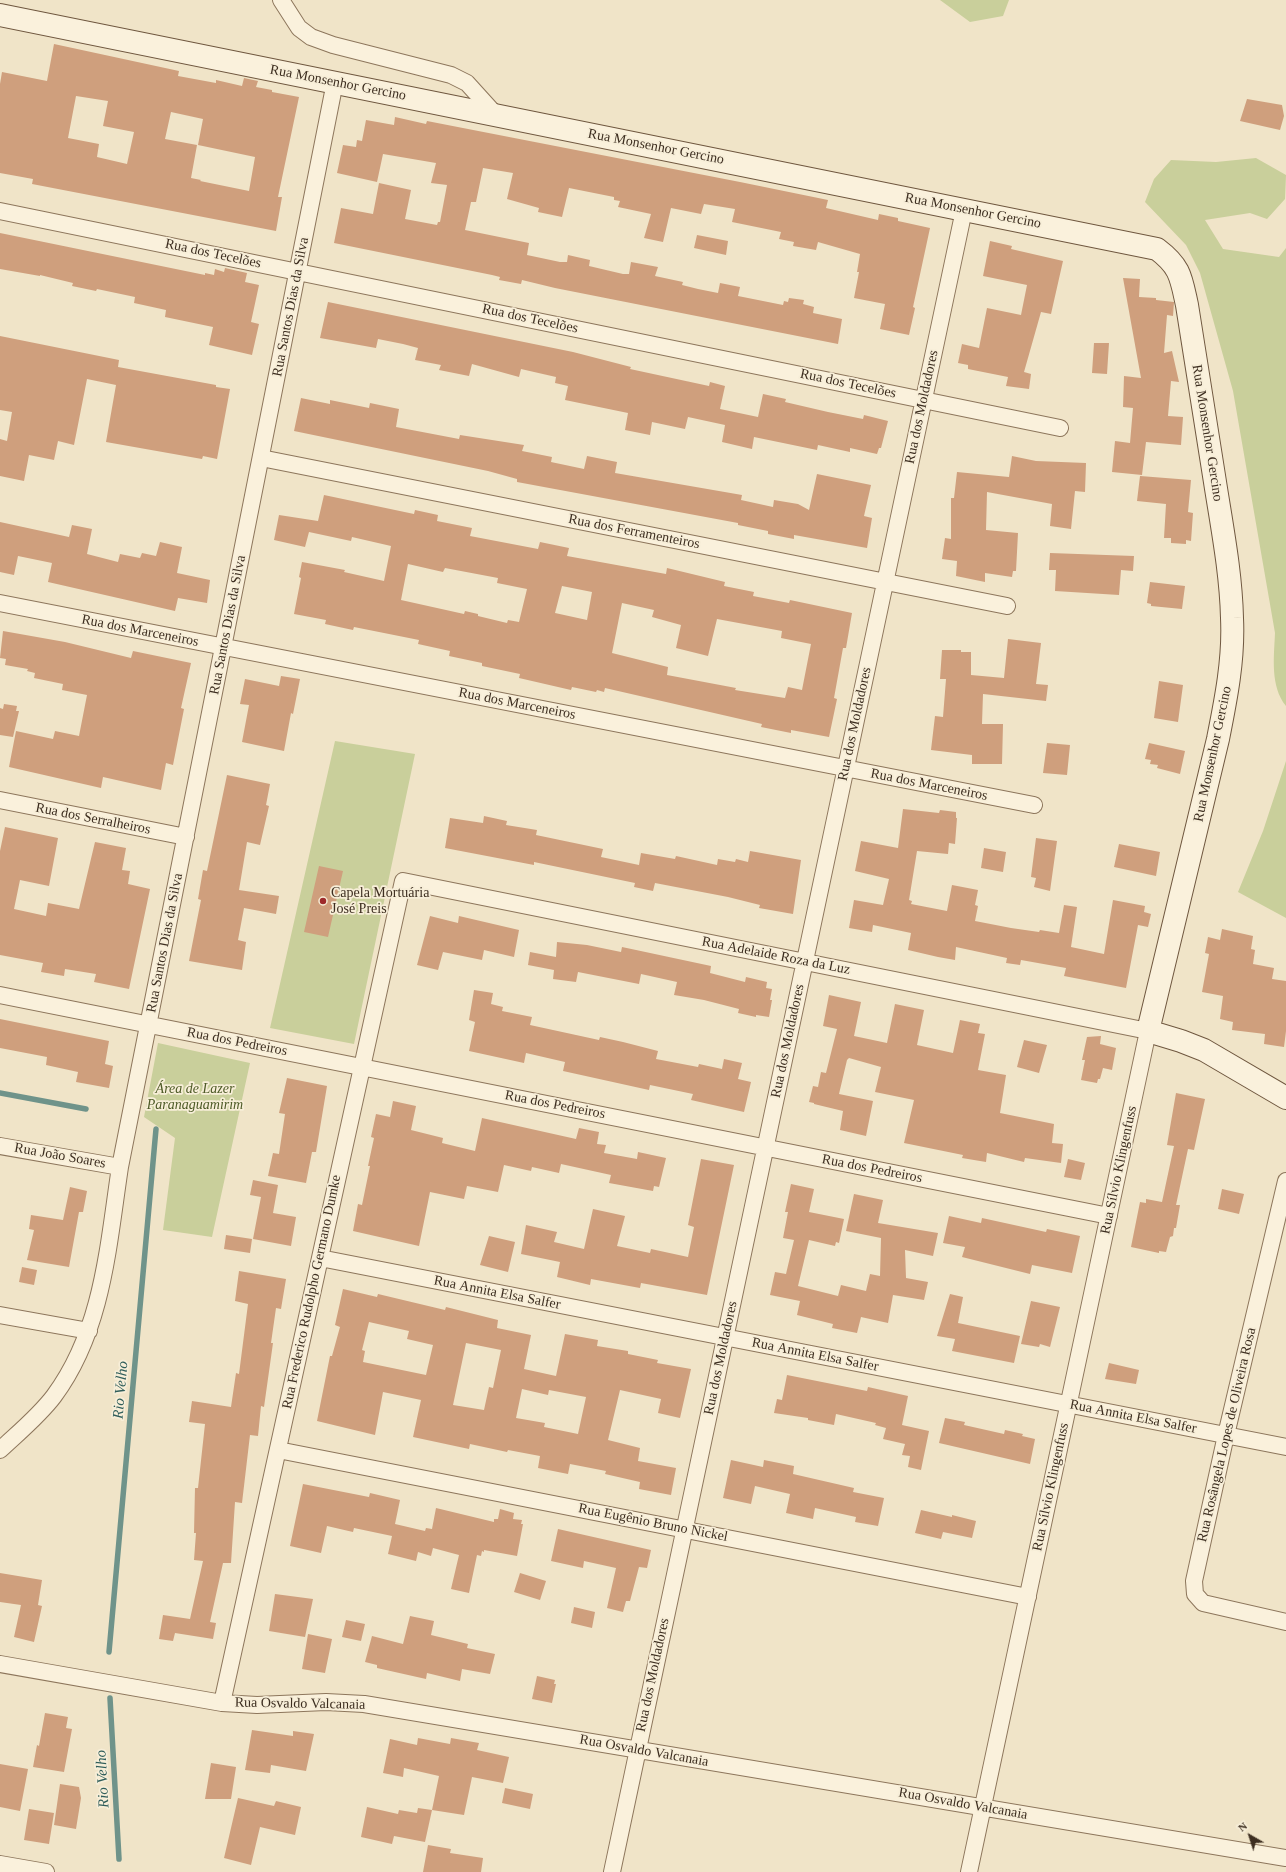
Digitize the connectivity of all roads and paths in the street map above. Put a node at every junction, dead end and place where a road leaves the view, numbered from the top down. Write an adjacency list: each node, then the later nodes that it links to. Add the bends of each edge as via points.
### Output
1 (281, 0): 4 (street, via 299,28 311,37 451,75 467,83)
2 (0, 14): 3 (main road, Rua Monsenhor Gercino)
3 (335, 82): 4 (main road, Rua Monsenhor Gercino); 7 (street, Rua Santos Dias da Silva)
4 (496, 115): 5 (main road, Rua Monsenhor Gercino)
5 (964, 210): 8 (street, Rua dos Moldadores); 23 (main road, Rua Monsenhor Gercino, via 1157,248 1171,259 1180,274 1187,305 1228,566 1232,652 1218,739)
6 (0, 211): 7 (street, Rua dos Tecelões)
7 (298, 272): 8 (street, Rua dos Tecelões); 10 (street, Rua Santos Dias da Silva)
8 (924, 400): 9 (street, Rua dos Tecelões); 11 (street, Rua dos Moldadores)
9 (1060, 428)
10 (261, 458): 11 (street, Rua dos Ferramenteiros); 14 (street, Rua Santos Dias da Silva)
11 (885, 582): 13 (street, Rua dos Ferramenteiros); 15 (street, Rua dos Moldadores)
12 (0, 603): 14 (street, Rua dos Marceneiros)
13 (1007, 606)
14 (223, 647): 15 (street, Rua dos Marceneiros); 18 (street, Rua Santos Dias da Silva)
15 (845, 769): 17 (street, Rua dos Marceneiros); 20 (street, Rua dos Moldadores)
16 (0, 800): 18 (street, Rua dos Serralheiros)
17 (1034, 806)
18 (186, 837): 22 (street, Rua Santos Dias da Silva)
19 (403, 881): 20 (street, Rua Adelaide Roza da Luz); 24 (street, Rua Frederico Rudolpho Germano Dumke)
20 (805, 962): 23 (street, Rua Adelaide Roza da Luz); 27 (street, Rua dos Moldadores)
21 (0, 995): 22 (street, Rua dos Pedreiros)
22 (148, 1024): 24 (street, Rua dos Pedreiros); 28 (street, Rua Santos Dias da Silva)
23 (1148, 1031): 25 (main road, via 1204,1050); 30 (street, Rua Sílvio Klingenfuss)
24 (362, 1067): 27 (street, Rua dos Pedreiros); 31 (street, Rua Frederico Rudolpho Germano Dumke)
25 (1286, 1098)
26 (0, 1146): 28 (street, Rua João Soares)
27 (765, 1147): 30 (street, Rua dos Pedreiros); 34 (street, Rua dos Moldadores)
28 (120, 1167): 33 (street, Rua Santos Dias da Silva, via 104,1269)
29 (1286, 1181): 36 (street, Rua Rosângela Lopes de Oliveira Rosa)
30 (1109, 1216): 35 (street, Rua Sílvio Klingenfuss)
31 (320, 1258): 34 (street, Rua Annita Elsa Salfer); 39 (street, Rua Frederico Rudolpho Germano Dumke)
32 (0, 1315): 33 (street)
33 (89, 1331): 38 (street, Rua Santos Dias da Silva, via 77,1358 53,1397)
34 (725, 1337): 35 (street, Rua Annita Elsa Salfer); 40 (street, Rua dos Moldadores)
35 (1069, 1405): 36 (street, Rua Annita Elsa Salfer); 41 (street, Rua Sílvio Klingenfuss)
36 (1226, 1435): 37 (street, Rua Annita Elsa Salfer); 42 (street, Rua Rosângela Lopes de Oliveira Rosa, via 1194,1581 1195,1594 1203,1603)
37 (1286, 1447)
38 (0, 1450)
39 (278, 1450): 40 (street, Rua Eugênio Bruno Nickel); 44 (street, Rua Frederico Rudolpho Germano Dumke)
40 (684, 1530): 41 (street, Rua Eugênio Bruno Nickel); 45 (street, Rua dos Moldadores)
41 (1028, 1597): 46 (street, Rua Sílvio Klingenfuss)
42 (1286, 1622)
43 (0, 1664): 44 (street, Rua Osvaldo Valcanaia)
44 (222, 1703): 45 (street, Rua Osvaldo Valcanaia, via 364,1704)
45 (638, 1750): 46 (street, Rua Osvaldo Valcanaia); 50 (street, Rua dos Moldadores)
46 (983, 1808): 47 (street, Rua Osvaldo Valcanaia); 51 (street, Rua Sílvio Klingenfuss)
47 (1286, 1858)
48 (0, 1864): 49 (street)
49 (46, 1872)
50 (612, 1872)
51 (969, 1872)

